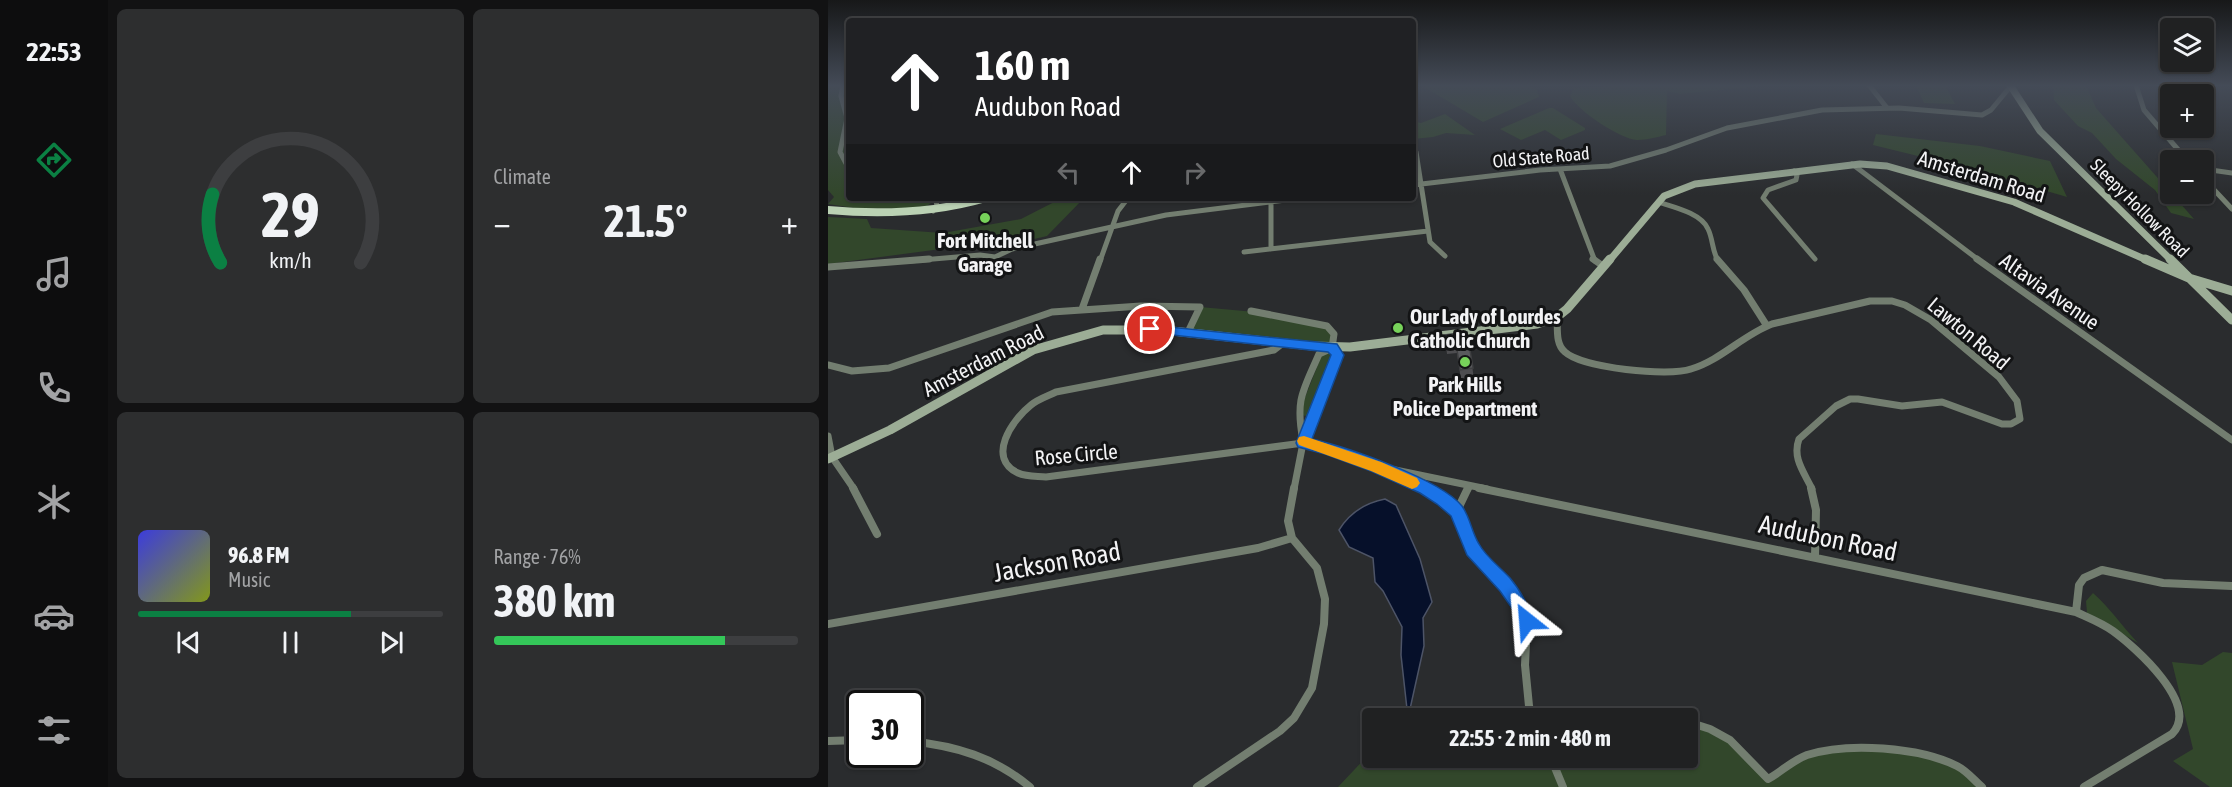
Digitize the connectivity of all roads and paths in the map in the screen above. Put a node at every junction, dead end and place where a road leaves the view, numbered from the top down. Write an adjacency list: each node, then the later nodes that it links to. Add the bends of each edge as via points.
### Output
1 (1758, 122): 9 (street, Old State Road, via 1631,161)
2 (2034, 122): 33 (street, Sleepy Hollow Road)
3 (2153, 122): 5 (street)
4 (846, 126): 7 (street, via 840,152)
5 (2178, 150)
6 (1416, 152): 13 (street)
7 (846, 163)
8 (1852, 164): 11 (street, Amsterdam Road); 33 (street, Amsterdam Road, via 1887,166 2014,202); 45 (street, Altavia Avenue, via 1952,241)
9 (1560, 170): 13 (street, Old State Road); 31 (street, via 1593,259)
10 (2214, 170): 12 (street)
11 (1794, 171): 21 (street, Amsterdam Road, via 1695,183); 30 (street, via 1796,180 1768,190 1763,198)
12 (2232, 173)
13 (1421, 184): 14 (street, Old State Road); 26 (street)
14 (1416, 185)
15 (2214, 190): 22 (street)
16 (936, 201): 24 (street)
17 (974, 201): 24 (main road)
18 (1126, 201): 25 (street)
19 (1279, 201): 20 (street)
20 (1271, 202): 25 (street); 27 (street)
21 (1658, 202): 31 (street, Amsterdam Road); 39 (street, via 1702,222 1720,264 1744,290)
22 (2232, 209)
23 (828, 210): 24 (main road)
24 (933, 211)
25 (1114, 225): 32 (street, via 1012,249 995,257); 35 (street)
26 (1428, 231): 27 (street); 29 (street, via 1430,242)
27 (1271, 249): 28 (street)
28 (1244, 252)
29 (1445, 256)
30 (1815, 258)
31 (1603, 266): 37 (street, Amsterdam Road)
32 (828, 267)
33 (2189, 278): 34 (street, Amsterdam Road); 38 (street, Sleepy Hollow Road)
34 (2232, 291)
35 (1082, 309): 40 (street, via 1200,307); 43 (street, via 1034,317 889,368 852,371)
36 (1251, 311): 42 (street, via 1327,326 1334,334)
37 (1557, 317): 39 (street, Lawton Road, via 1558,344 1570,357 1666,374 1685,372 1702,364); 42 (street, Amsterdam Road, via 1508,328)
38 (2232, 320)
39 (1767, 326): 53 (street, Lawton Road, via 1870,300 1906,304 1995,373 2020,408 2020,419 2002,425 1941,402 1899,405 1843,401 1799,439 1795,453 1814,497)
40 (1188, 332): 41 (street, Amsterdam Road); 47 (street, Amsterdam Road, via 1114,328 1051,343)
41 (1283, 343): 42 (street, Amsterdam Road); 46 (street, Rose Circle, via 1274,350 1056,392 1031,405 1014,421 1005,435 1002,454 1017,473 1046,477)
42 (1332, 348): 46 (street, via 1337,355); 46 (street, via 1319,354 1300,399 1298,415)
43 (828, 365)
44 (828, 436): 47 (street)
45 (2232, 440)
46 (1304, 443): 48 (street, Audubon Road); 52 (street, via 1288,521)
47 (830, 458): 51 (street, via 849,480)
48 (1376, 466): 49 (street, Audubon Road); 50 (street, via 1425,488)
49 (1469, 486): 50 (street); 53 (street, Audubon Road)
50 (1457, 512): 57 (street, via 1473,550 1506,585 1527,621 1525,665)
51 (877, 534)
52 (1292, 538): 56 (street, Jackson Road, via 1258,548); 64 (street, via 1317,568 1325,598 1312,688 1294,718 1280,731)
53 (1815, 557): 55 (street, Audubon Road)
54 (2232, 586): 55 (street, via 2163,583 2102,570 2084,578 2079,585)
55 (2076, 612): 67 (street, Audubon Road, via 2114,632 2161,675 2178,706 2180,719 2176,730 2164,741)
56 (828, 624)
57 (1531, 708)
58 (1698, 725): 66 (street, via 1736,743 1768,779 1805,756 1830,748 1867,749 1937,758 1958,767)
59 (846, 740): 60 (street)
60 (828, 741)
61 (924, 743): 63 (street, via 983,754 1004,764)
62 (1555, 768): 65 (street)
63 (1030, 787)
64 (1197, 787)
65 (1563, 787)
66 (1982, 787)
67 (2084, 787)

